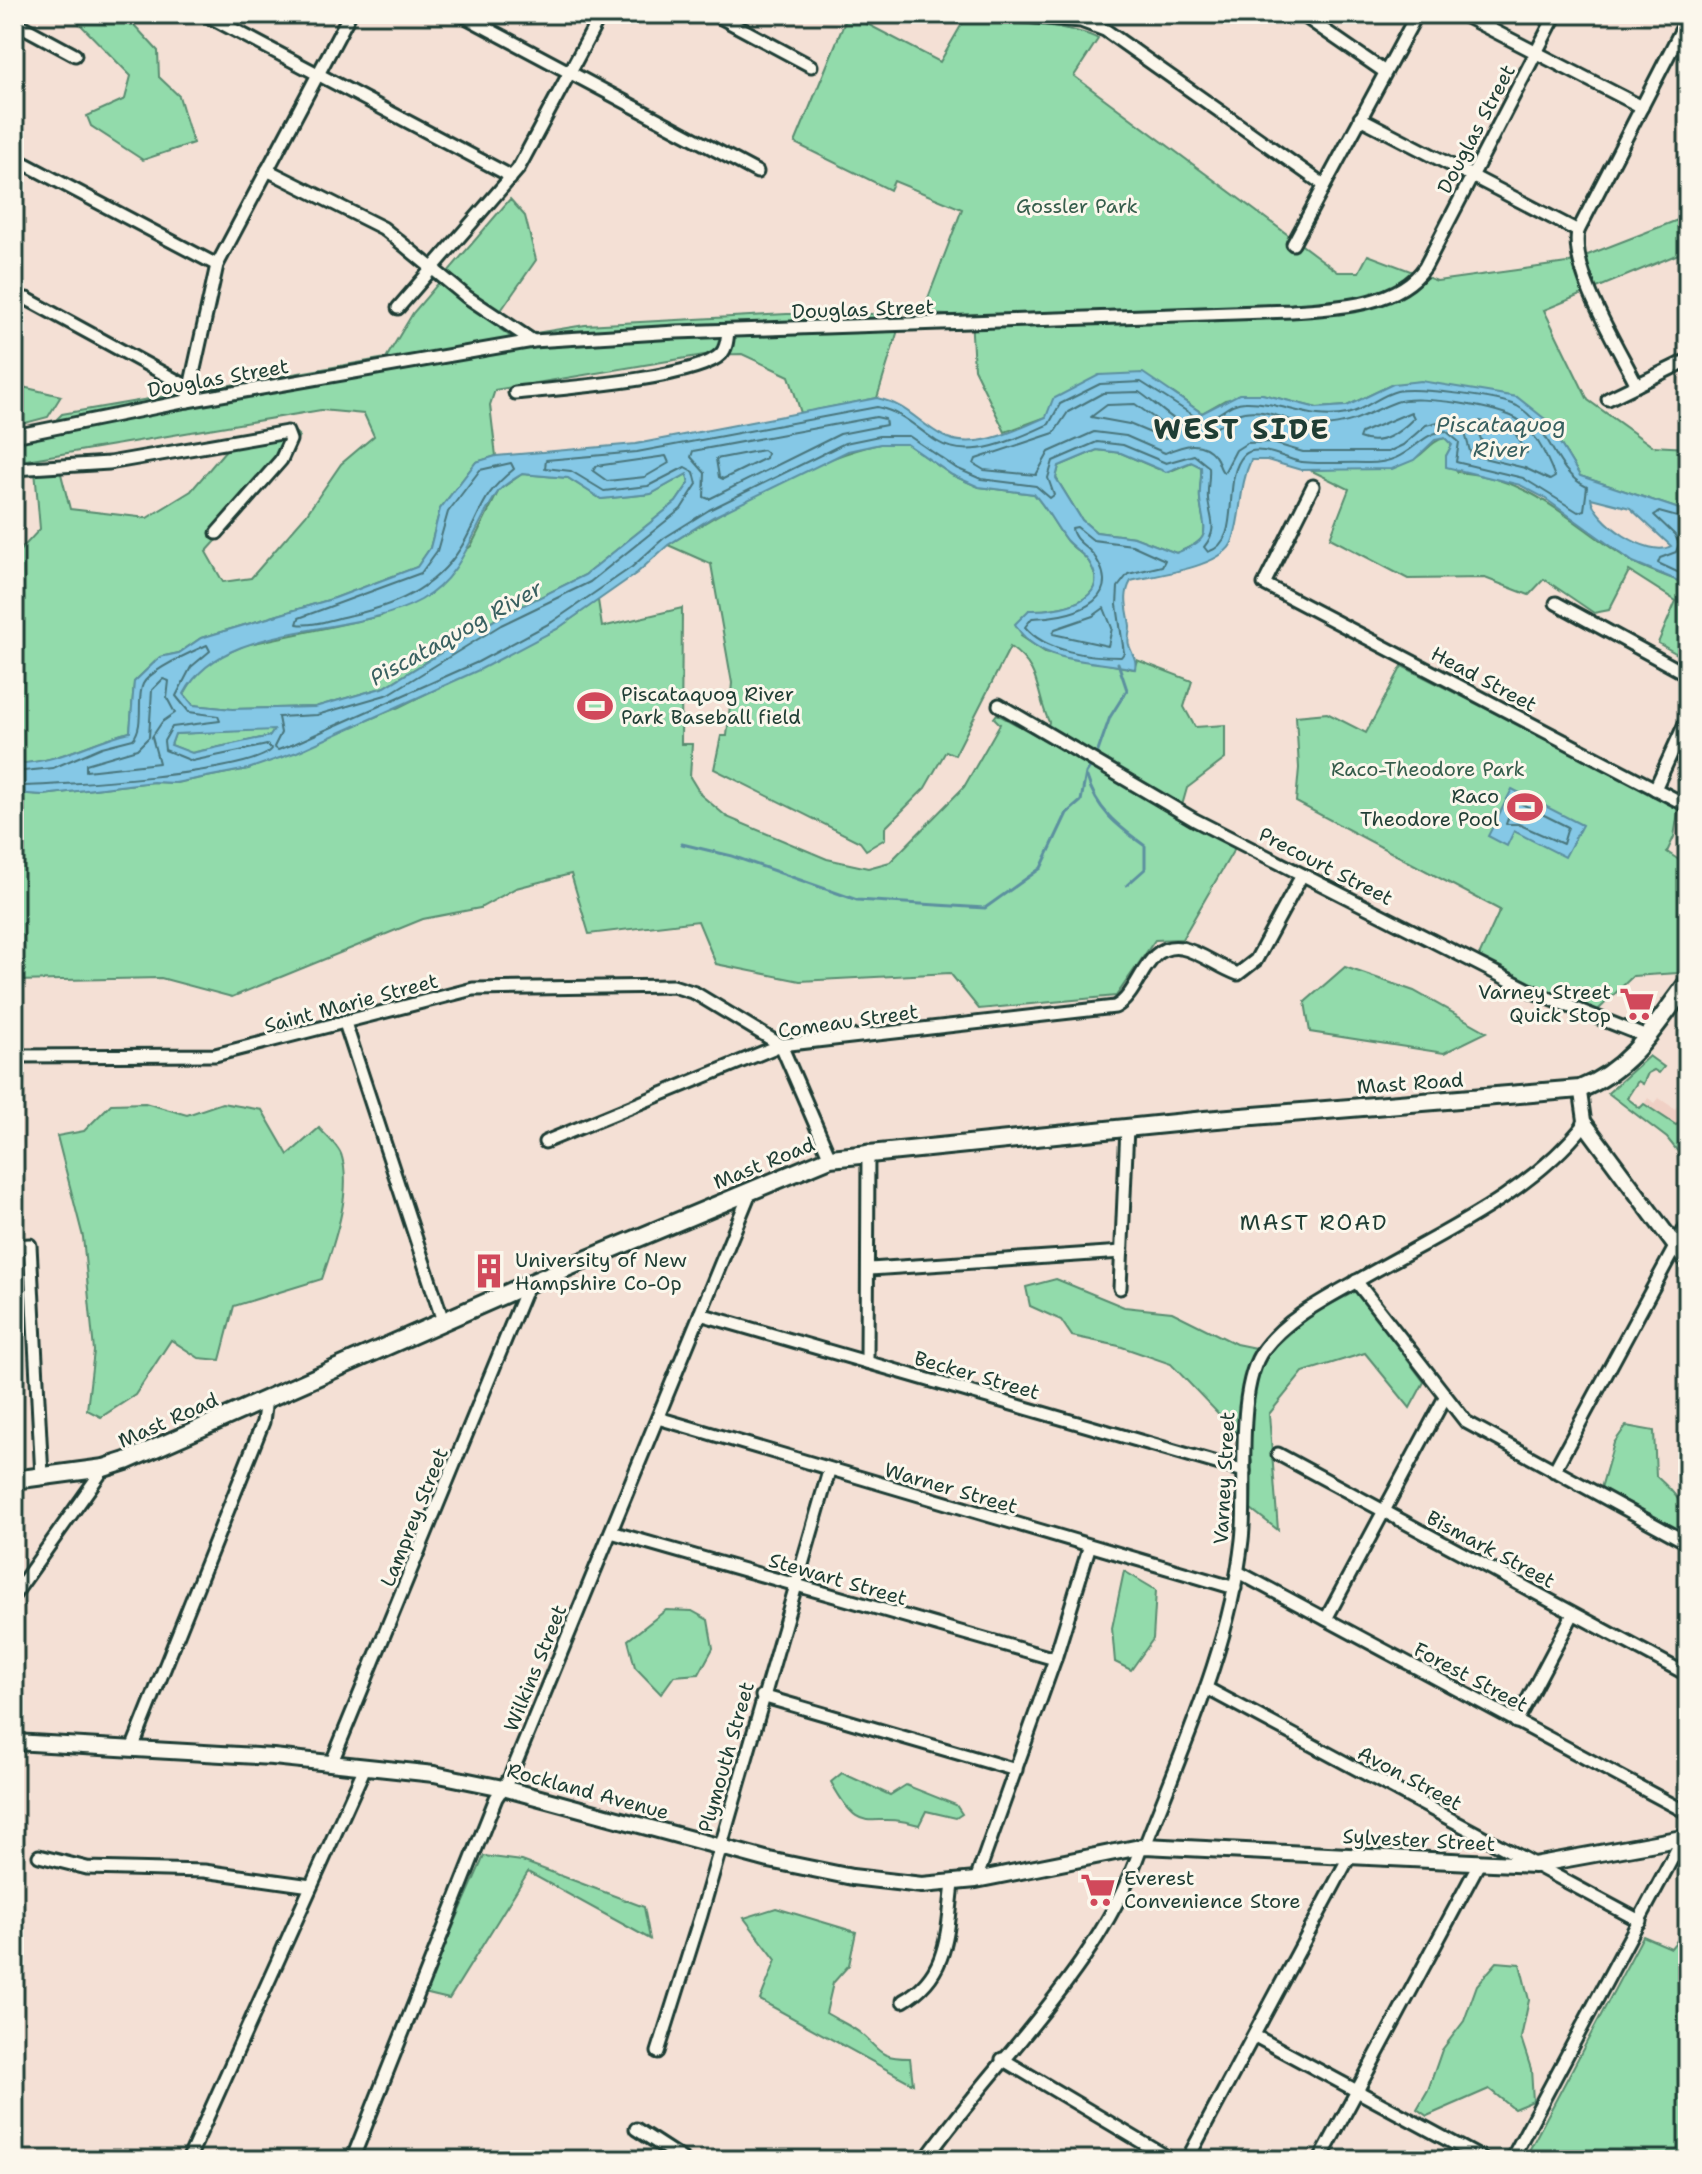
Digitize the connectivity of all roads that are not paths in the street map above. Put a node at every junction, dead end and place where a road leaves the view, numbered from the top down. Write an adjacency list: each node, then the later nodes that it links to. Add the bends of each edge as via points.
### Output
1 (204, 14): 19 (street)
2 (350, 14): 19 (street)
3 (460, 14): 18 (street)
4 (601, 14): 18 (street)
5 (714, 14): 16 (street)
6 (1001, 14): 11 (street)
7 (1301, 14): 17 (street)
8 (1417, 14): 17 (street)
9 (1461, 14): 14 (street)
10 (1556, 14): 14 (street, Douglas Street)
11 (1078, 17): 27 (street, via 1105,30)
12 (1688, 17): 20 (street)
13 (14, 22): 15 (street)
14 (1536, 53): 20 (street); 25 (street, Douglas Street)
15 (75, 55)
16 (811, 66)
17 (1385, 72): 21 (street)
18 (570, 73): 24 (street); 26 (street)
19 (317, 75): 23 (street); 26 (street)
20 (1642, 107): 28 (street)
21 (1360, 118): 25 (street); 27 (street)
22 (14, 158): 30 (street)
23 (267, 170): 30 (street); 31 (street, via 383,228)
24 (757, 172)
25 (1470, 175): 28 (street); 34 (street, Douglas Street, via 1418,277 1399,290 1364,301 1292,311)
26 (510, 179): 31 (street)
27 (1324, 185): 29 (street)
28 (1578, 231): 37 (street, via 1577,256)
29 (1293, 244)
30 (217, 265): 38 (street)
31 (433, 269): 33 (street); 35 (street)
32 (27, 299): 38 (street)
33 (398, 308)
34 (728, 331): 35 (street, Douglas Street); 39 (street, via 723,353 713,361)
35 (533, 341): 41 (street, Douglas Street)
36 (1688, 360): 37 (street)
37 (1637, 385): 40 (street)
38 (190, 388): 41 (street)
39 (515, 393)
40 (1608, 399)
41 (187, 401): 42 (street, Douglas Street)
42 (14, 436)
43 (14, 469): 45 (street, via 109,463 287,432 290,440 281,460)
44 (1313, 486): 50 (street, Head Street, via 1264,584)
45 (217, 533)
46 (1556, 603): 47 (street)
47 (1688, 675)
48 (999, 705): 52 (street, Precourt Street)
49 (1688, 717): 50 (street)
50 (1655, 789): 51 (street, Head Street)
51 (1688, 806)
52 (1302, 875): 55 (street, Precourt Street, via 1533,992); 56 (street, Comeau Street, via 1256,960 1238,974 1195,953 1168,948 1154,957 1124,1003 1103,1009)
53 (1688, 982): 55 (main road)
54 (345, 1023): 56 (street, Saint Marie Street, via 485,987 673,986 695,993); 57 (street, Saint Marie Street, via 215,1055); 75 (street)
55 (1647, 1037): 58 (main road, via 1617,1069)
56 (781, 1045): 61 (street, Comeau Street); 63 (street)
57 (14, 1056)
58 (1580, 1089): 59 (street); 60 (main road, Mast Road)
59 (1585, 1124): 66 (street); 71 (street, Varney Street, via 1530,1179)
60 (1127, 1127): 62 (main road, Mast Road); 68 (street)
61 (545, 1142)
62 (868, 1151): 63 (main road, Mast Road); 70 (street)
63 (830, 1158): 64 (main road, Mast Road)
64 (751, 1189): 72 (main road, Mast Road); 74 (street, Wilkins Street)
65 (1688, 1223): 66 (street)
66 (1681, 1245): 69 (street); 84 (street)
67 (14, 1246): 85 (street, via 30,1245)
68 (1122, 1252): 70 (street); 73 (street)
69 (1688, 1263)
70 (870, 1269): 76 (street)
71 (1356, 1281): 78 (street); 83 (street, Varney Street, via 1302,1313 1258,1358 1245,1418)
72 (528, 1284): 75 (main road, Mast Road); 104 (street, Lamprey Street)
73 (1120, 1288)
74 (700, 1314): 76 (street, Becker Street); 79 (street, Wilkins Street)
75 (443, 1321): 77 (main road, Mast Road)
76 (867, 1362): 83 (street, Becker Street)
77 (266, 1399): 81 (main road, Mast Road); 103 (street, via 263,1422)
78 (1444, 1399): 84 (street, via 1476,1430); 87 (street)
79 (658, 1418): 82 (street, Warner Street); 88 (street, Wilkins Street)
80 (1278, 1454): 87 (street, Bismark Street)
81 (104, 1468): 85 (main road, Mast Road); 94 (street)
82 (829, 1471): 90 (street, Warner Street); 92 (street, Plymouth Street)
83 (1244, 1471): 91 (street, Varney Street)
84 (1554, 1471): 89 (street)
85 (42, 1477): 86 (main road, Mast Road)
86 (14, 1480)
87 (1384, 1511): 95 (street, Bismark Street); 96 (street)
88 (611, 1532): 92 (street, Stewart Street); 107 (street, Wilkins Street)
89 (1688, 1543)
90 (1089, 1548): 93 (street, Warner Street); 97 (street)
91 (1238, 1572): 93 (street, Varney Street); 96 (street, Forest Street)
92 (795, 1585): 97 (street, Stewart Street); 100 (street, Plymouth Street)
93 (1235, 1588): 99 (street, Varney Street)
94 (14, 1595)
95 (1573, 1614): 98 (street, Bismark Street); 101 (street)
96 (1326, 1619): 101 (street, Forest Street)
97 (1055, 1659): 106 (street)
98 (1688, 1675)
99 (1206, 1688): 110 (street, Varney Street); 115 (street, Avon Street)
100 (762, 1696): 106 (street); 111 (street, Plymouth Street)
101 (1516, 1722): 108 (street, Forest Street)
102 (14, 1742): 103 (street, Rockland Avenue)
103 (132, 1749): 104 (street, Rockland Avenue)
104 (332, 1762): 105 (street, Rockland Avenue)
105 (365, 1767): 107 (street, Rockland Avenue); 118 (street)
106 (1016, 1770): 116 (street)
107 (503, 1788): 111 (street, Rockland Avenue); 126 (street, Wilkins Street)
108 (1688, 1813)
109 (1685, 1838): 115 (street, Sylvester Street); 119 (street)
110 (1143, 1846): 113 (street, Sylvester Street); 116 (street, Rockland Avenue); 123 (street, Varney Street, via 1121,1898 1078,1967)
111 (719, 1848): 117 (street, Rockland Avenue, via 852,1877); 122 (street, Plymouth Street)
112 (39, 1856): 118 (street, via 87,1868 204,1871)
113 (1349, 1857): 114 (street, Sylvester Street); 121 (street)
114 (1478, 1865): 115 (street, Sylvester Street); 124 (street)
115 (1534, 1865): 119 (street, Avon Street)
116 (976, 1880): 117 (street, Rockland Avenue)
117 (953, 1884): 120 (street, via 938,1967 923,1990)
118 (311, 1886): 127 (street)
119 (1640, 1921): 135 (street)
120 (903, 2001)
121 (1255, 2036): 124 (street); 132 (street)
122 (658, 2052)
123 (1002, 2059): 130 (street, Varney Street); 131 (street)
124 (1357, 2092): 133 (street); 134 (street)
125 (636, 2129): 129 (street)
126 (353, 2158): 128 (street)
127 (188, 2160)
128 (366, 2160)
129 (684, 2160)
130 (925, 2160)
131 (1172, 2160)
132 (1187, 2160)
133 (1320, 2160)
134 (1485, 2160)
135 (1511, 2160)

